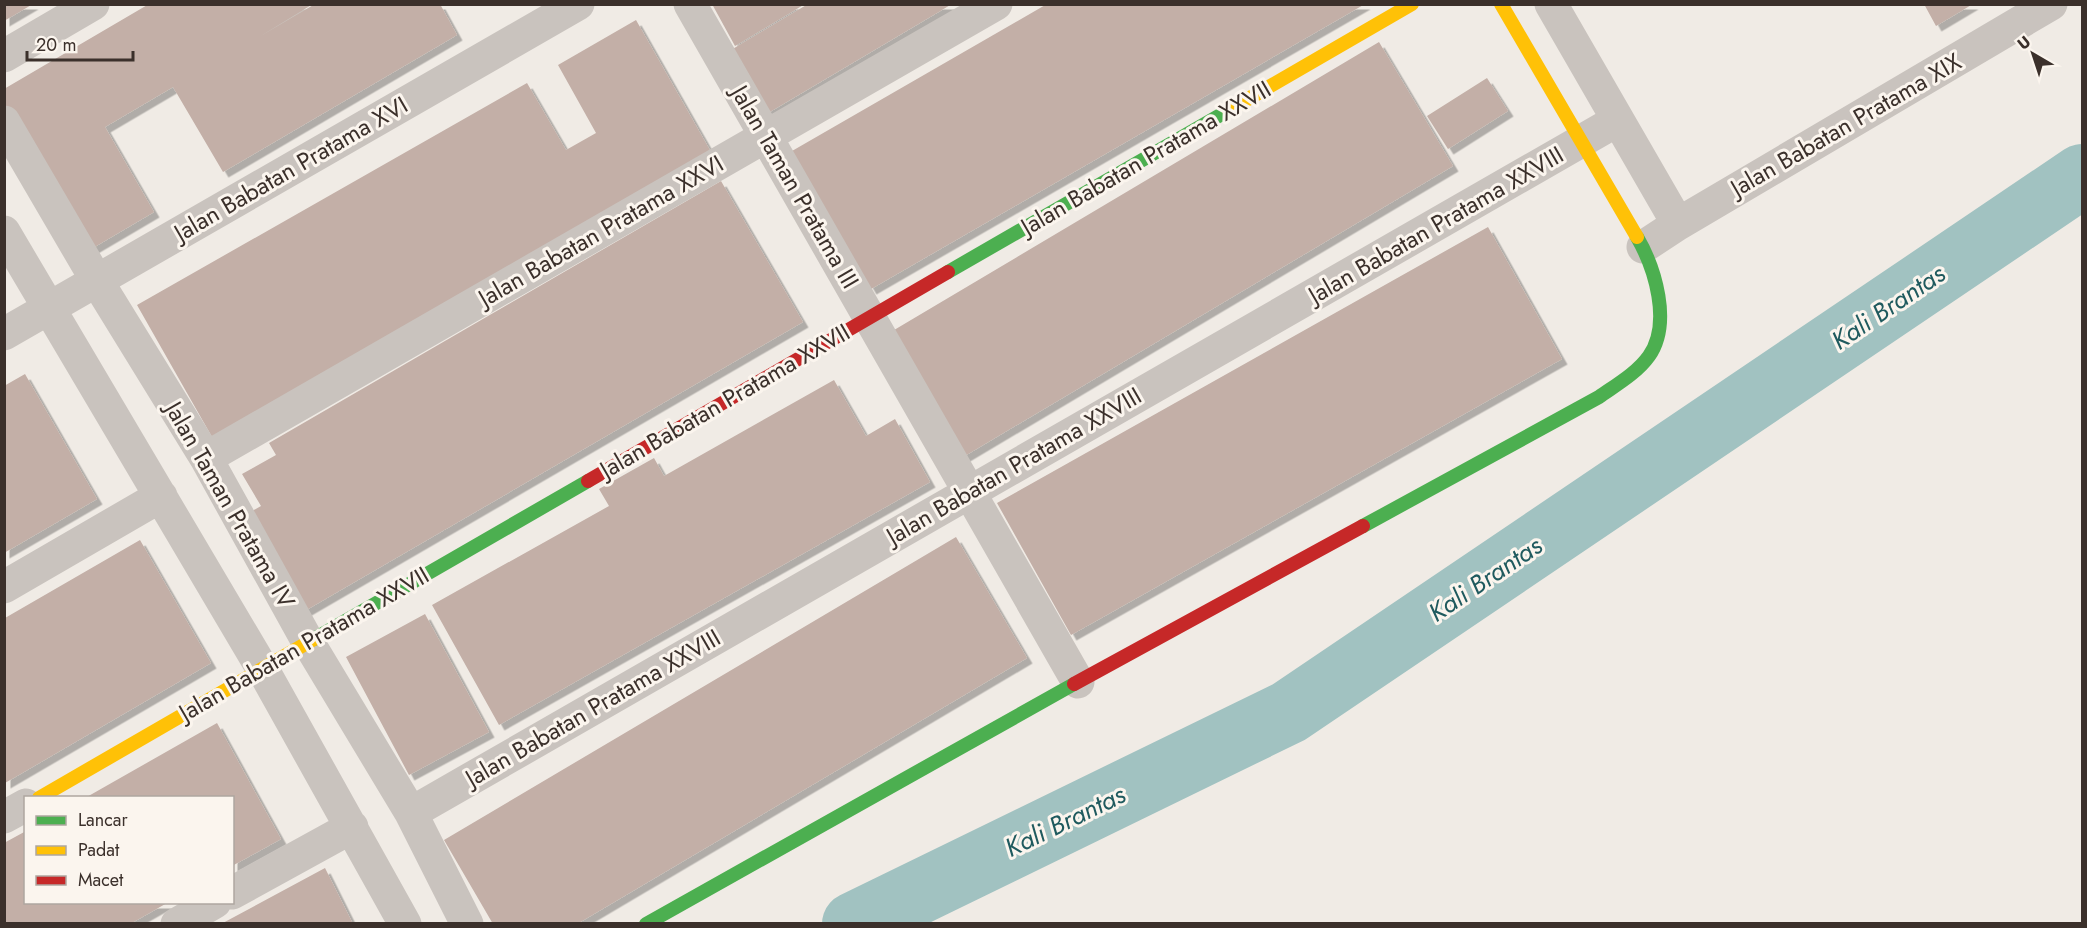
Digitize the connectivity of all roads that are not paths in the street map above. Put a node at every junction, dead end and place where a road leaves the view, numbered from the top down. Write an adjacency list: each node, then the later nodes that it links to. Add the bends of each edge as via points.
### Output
1 (93, 4): 9 (street)
2 (578, 4): 17 (street, Jalan Babatan Pratama XVI)
3 (690, 4): 12 (street, Jalan Taman Pratama III)
4 (996, 4): 12 (street, Jalan Babatan Pratama XXVI)
5 (1412, 4): 19 (street, Jalan Babatan Pratama XXVII)
6 (1501, 4): 13 (street)
7 (2051, 4): 14 (street, Jalan Babatan Pratama XIX)
8 (1561, 8): 10 (street)
9 (4, 56)
10 (1618, 120): 13 (street, Jalan Babatan Pratama XXVIII); 14 (street)
11 (4, 122): 17 (street, Jalan Taman Pratama IV)
12 (766, 137): 19 (street, Jalan Taman Pratama III); 21 (street, Jalan Babatan Pratama XXVI)
13 (1582, 142): 16 (street); 22 (street, Jalan Babatan Pratama XXVIII)
14 (1678, 224): 16 (street, Jalan Babatan Pratama XIX)
15 (4, 232): 18 (street)
16 (1643, 247): 27 (street, via 1660,297 1660,328 1650,355 1628,377 1599,397)
17 (97, 281): 18 (street, Jalan Babatan Pratama XVI); 21 (street, Jalan Taman Pratama IV)
18 (49, 308): 20 (street, Jalan Babatan Pratama XVI); 23 (street)
19 (870, 317): 22 (street, Jalan Taman Pratama III); 25 (street, Jalan Babatan Pratama XXVII)
20 (4, 334)
21 (206, 458): 25 (street, Jalan Taman Pratama IV)
22 (969, 491): 27 (street, Jalan Taman Pratama III); 30 (street, Jalan Babatan Pratama XXVIII)
23 (161, 496): 24 (street); 26 (street)
24 (4, 587)
25 (308, 642): 26 (street, Jalan Babatan Pratama XXVII); 30 (street, Jalan Taman Pratama IV)
26 (262, 668): 28 (street, Jalan Babatan Pratama XXVII); 32 (street)
27 (1078, 681): 38 (street)
28 (42, 796)
29 (24, 806): 31 (street)
30 (411, 813): 37 (street, Jalan Taman Pratama IV)
31 (4, 817)
32 (352, 827): 33 (street); 36 (street)
33 (234, 892)
34 (213, 904): 35 (street)
35 (177, 924)
36 (405, 924)
37 (467, 924)
38 (646, 924)

